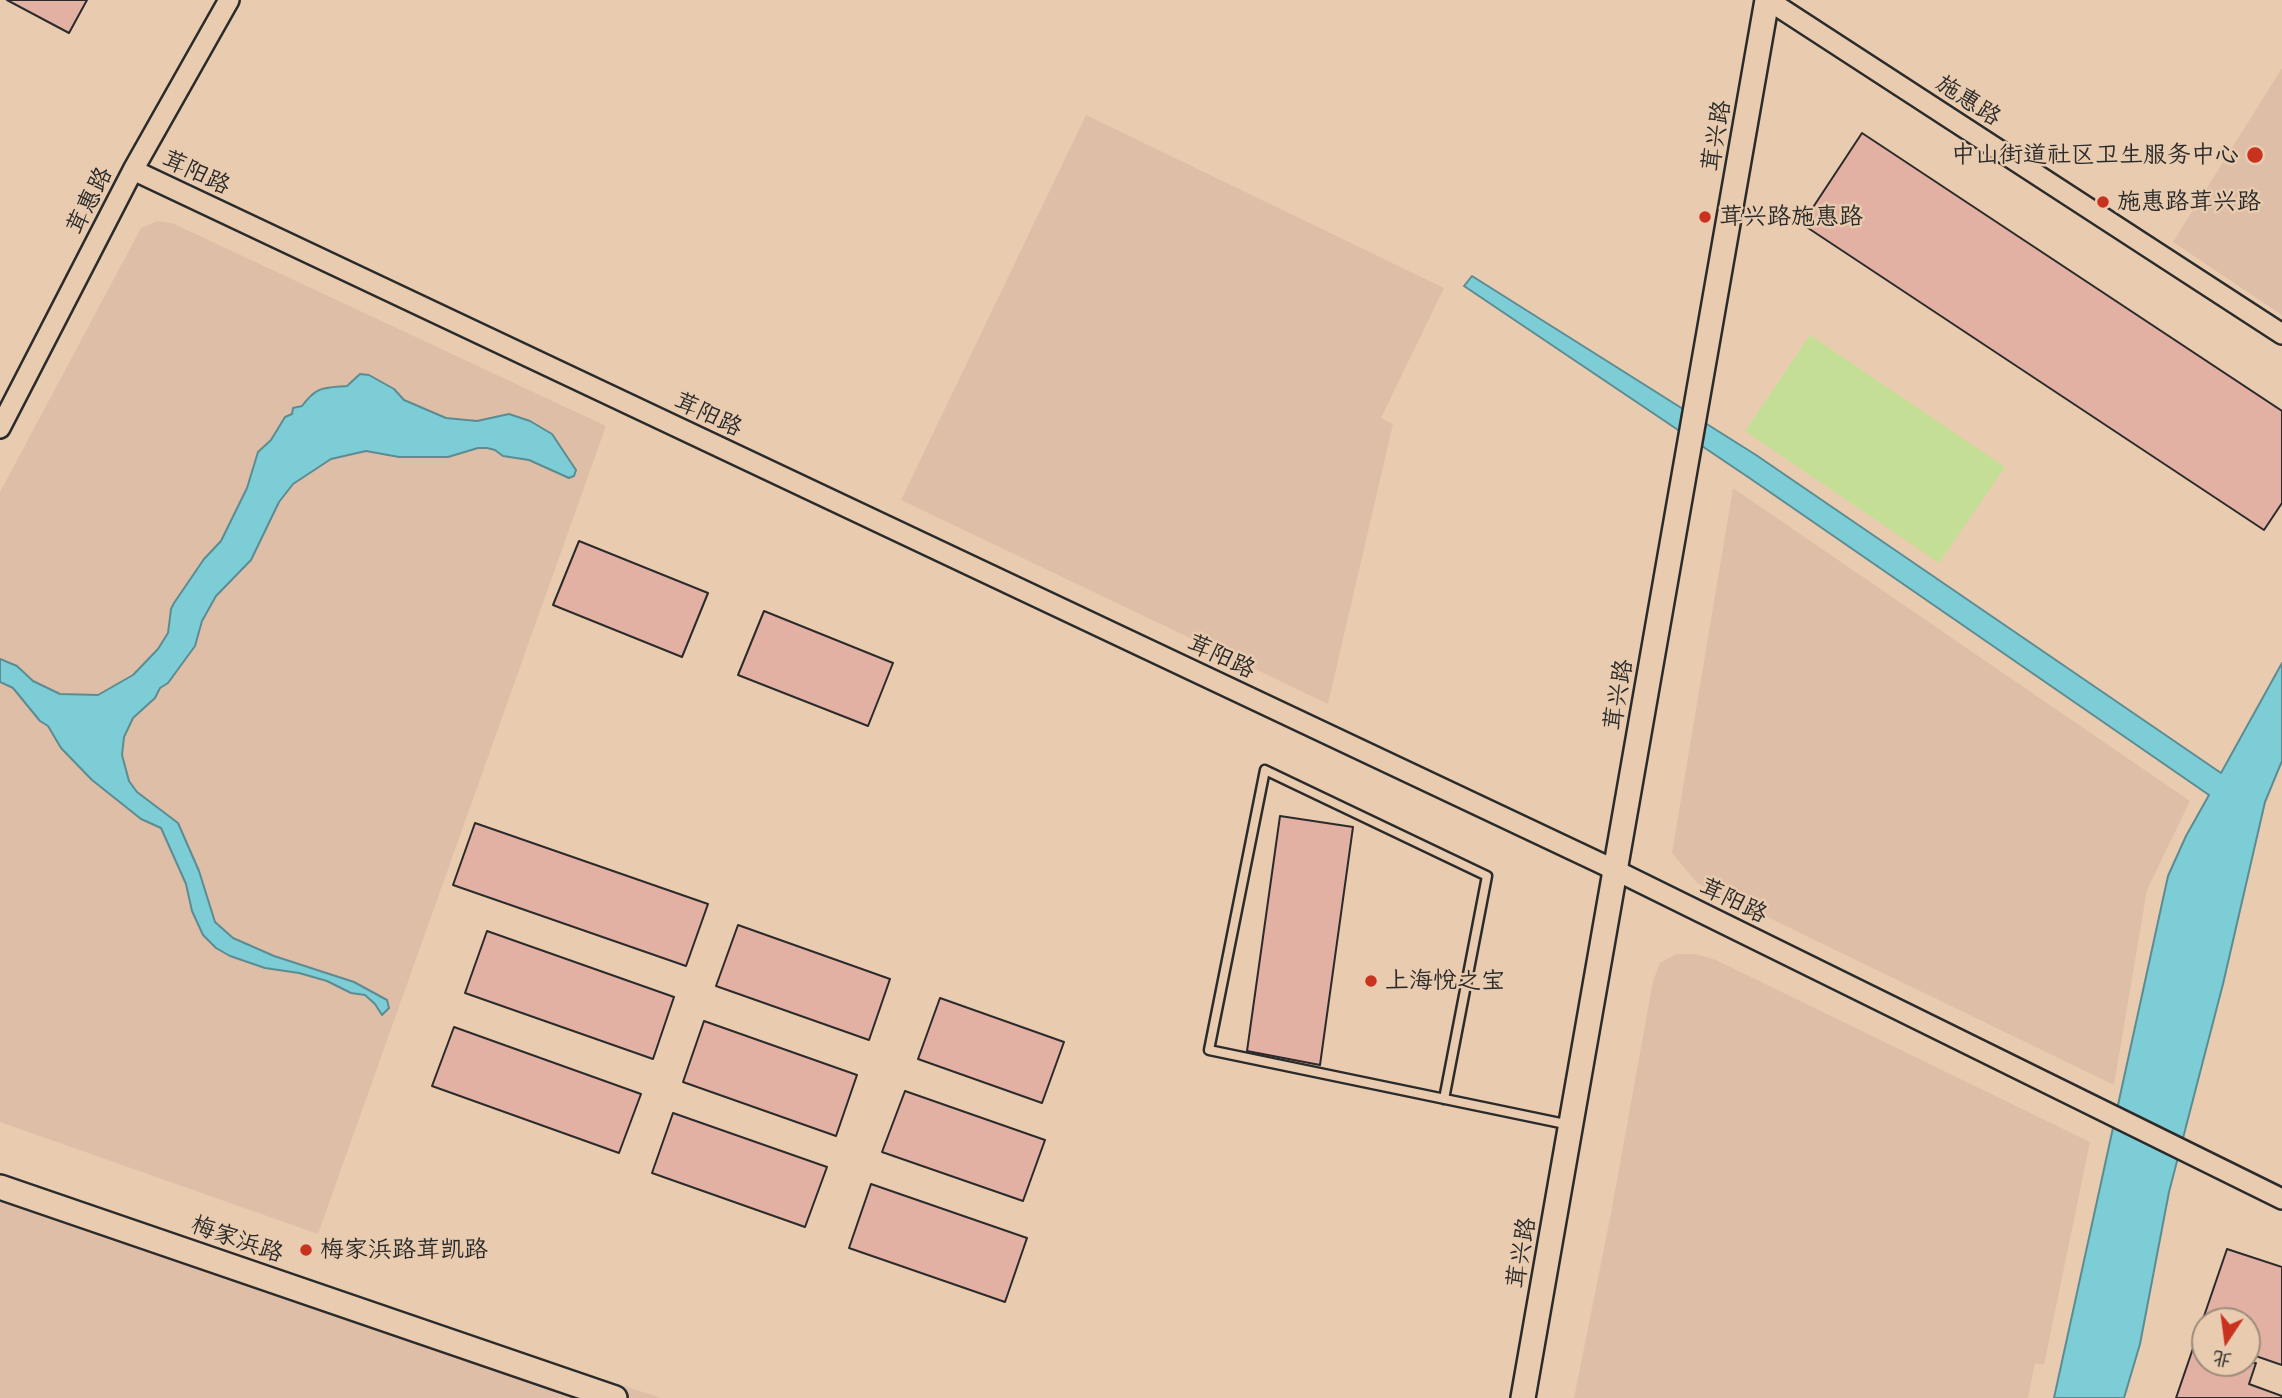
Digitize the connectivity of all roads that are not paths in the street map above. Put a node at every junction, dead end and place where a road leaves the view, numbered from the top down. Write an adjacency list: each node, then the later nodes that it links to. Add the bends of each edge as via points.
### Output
1 (229, 0): 3 (street, 茸惠路)
2 (1767, 0): 4 (street, 施惠路); 6 (main road, 茸兴路)
3 (133, 170): 5 (street, 茸惠路); 6 (street, 茸阳路)
4 (2282, 334)
5 (0, 428)
6 (1615, 870): 8 (main road, 茸兴路); 10 (street, 茸阳路)
7 (1444, 1099): 7 (lane, via 1209,1050 1265,770 1487,876); 8 (lane)
8 (1570, 1125): 13 (main road, 茸兴路)
9 (0, 1187): 11 (main road, 梅家浜路)
10 (2282, 1199)
11 (560, 1389): 12 (main road, 梅家浜路)
12 (603, 1396)
13 (1523, 1398)

